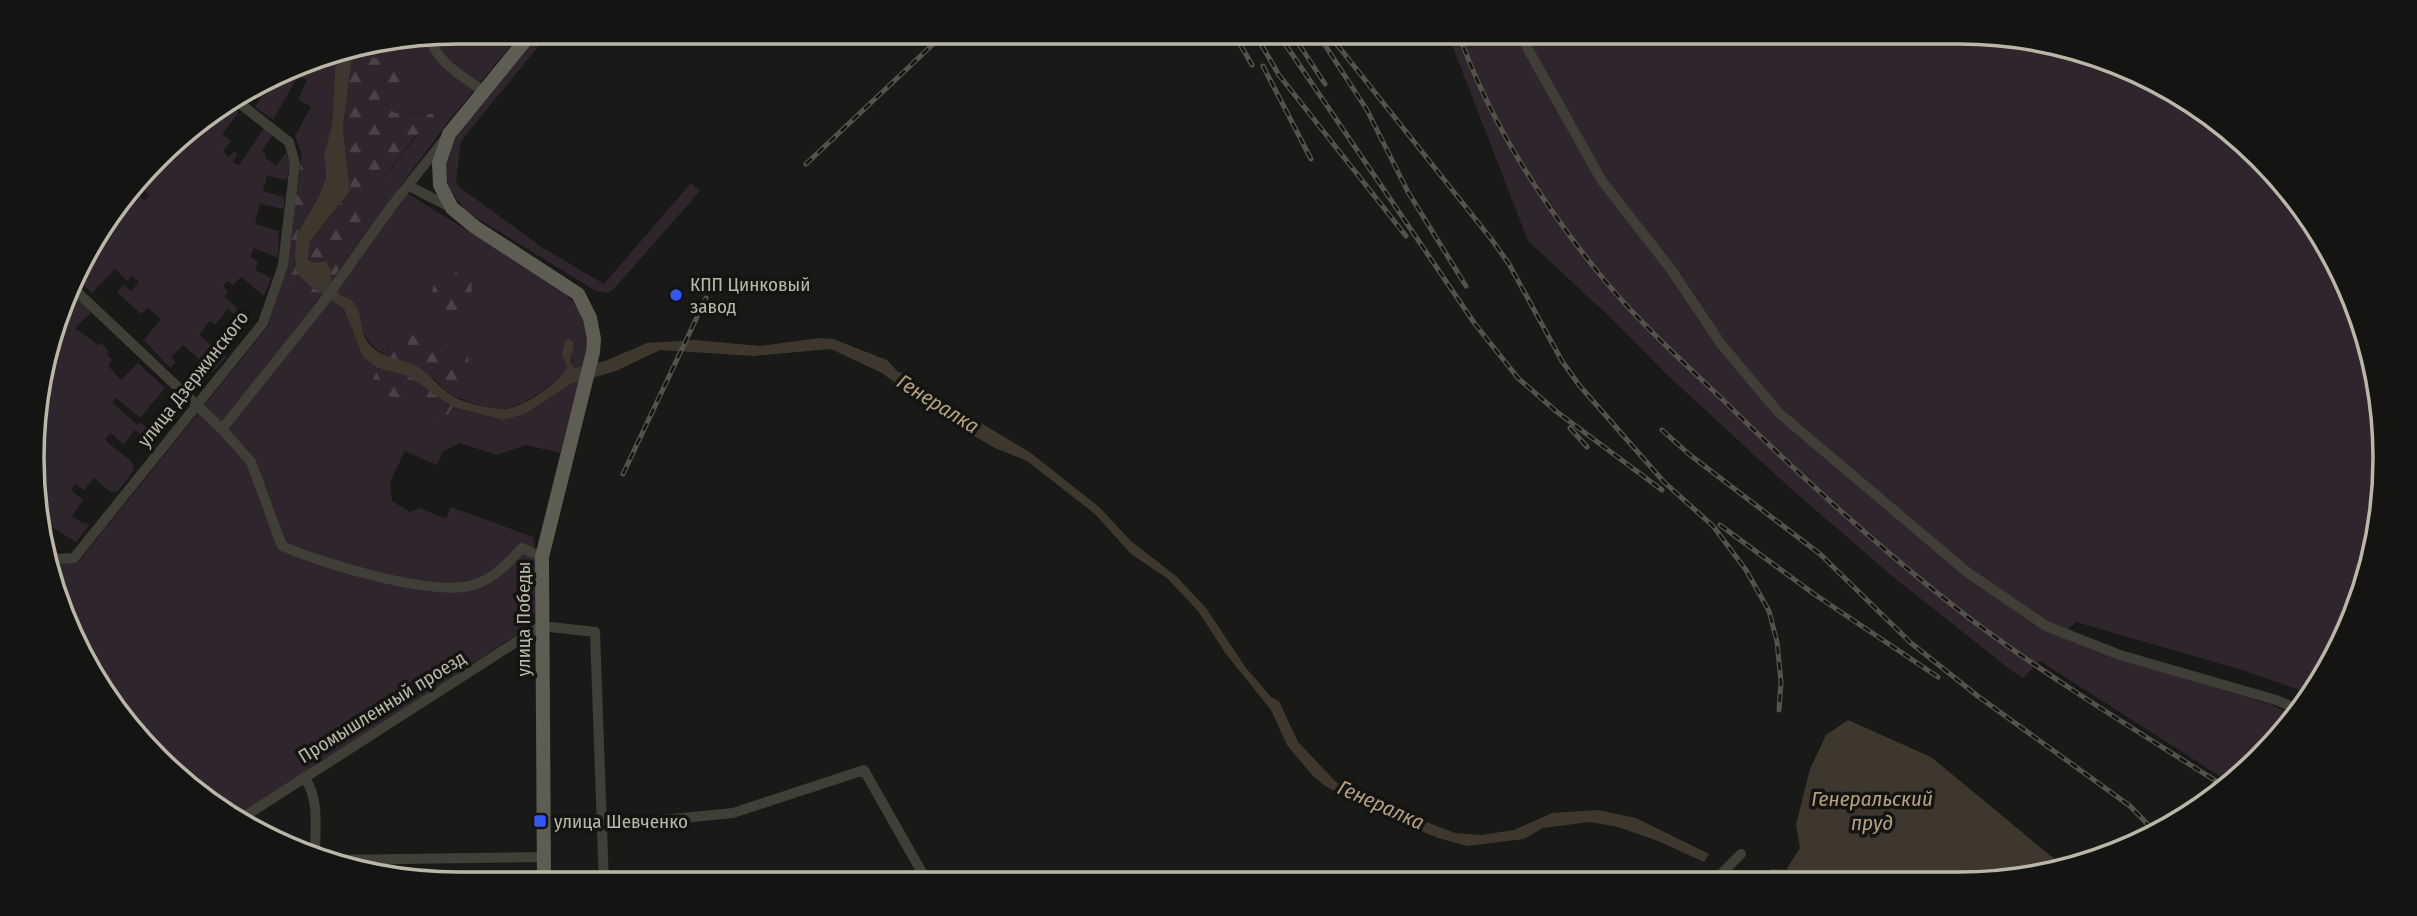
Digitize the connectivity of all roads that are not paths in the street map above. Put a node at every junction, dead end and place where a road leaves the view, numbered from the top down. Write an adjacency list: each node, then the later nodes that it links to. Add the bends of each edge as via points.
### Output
1 (521, 44): 4 (main road)
2 (1525, 44): 15 (street, via 1602,181 1670,268 1721,344 1779,413 1967,572 2046,626 2120,655)
3 (433, 45): 4 (street, via 447,66)
4 (483, 92): 6 (main road)
5 (242, 105): 10 (street, улица Дзержинского, via 289,142 295,163 282,265 263,323)
6 (449, 134): 7 (street); 8 (main road, via 439,163 440,185)
7 (409, 186): 8 (street); 11 (street)
8 (452, 208): 12 (main road, улица Победы, via 578,294 590,318 593,352)
9 (78, 293): 10 (street)
10 (198, 407): 11 (street); 13 (street, улица Дзержинского, via 74,558)
11 (222, 429): 12 (street, via 251,462 282,546 304,556 427,587 474,585 501,571 522,548)
12 (542, 557): 14 (main road, улица Победы)
13 (56, 558)
14 (541, 626): 16 (street, Промышленный проезд); 18 (street, via 595,632); 21 (main road, улица Победы)
15 (2291, 706)
16 (304, 776): 17 (street, Промышленный проезд); 19 (street, via 315,801)
17 (247, 814)
18 (601, 826): 24 (street); 25 (street, via 733,813 864,770)
19 (315, 847)
20 (1741, 854): 26 (street)
21 (544, 857): 22 (street); 23 (main road, улица Победы)
22 (358, 860)
23 (544, 872)
24 (603, 872)
25 (922, 872)
26 (1722, 872)

